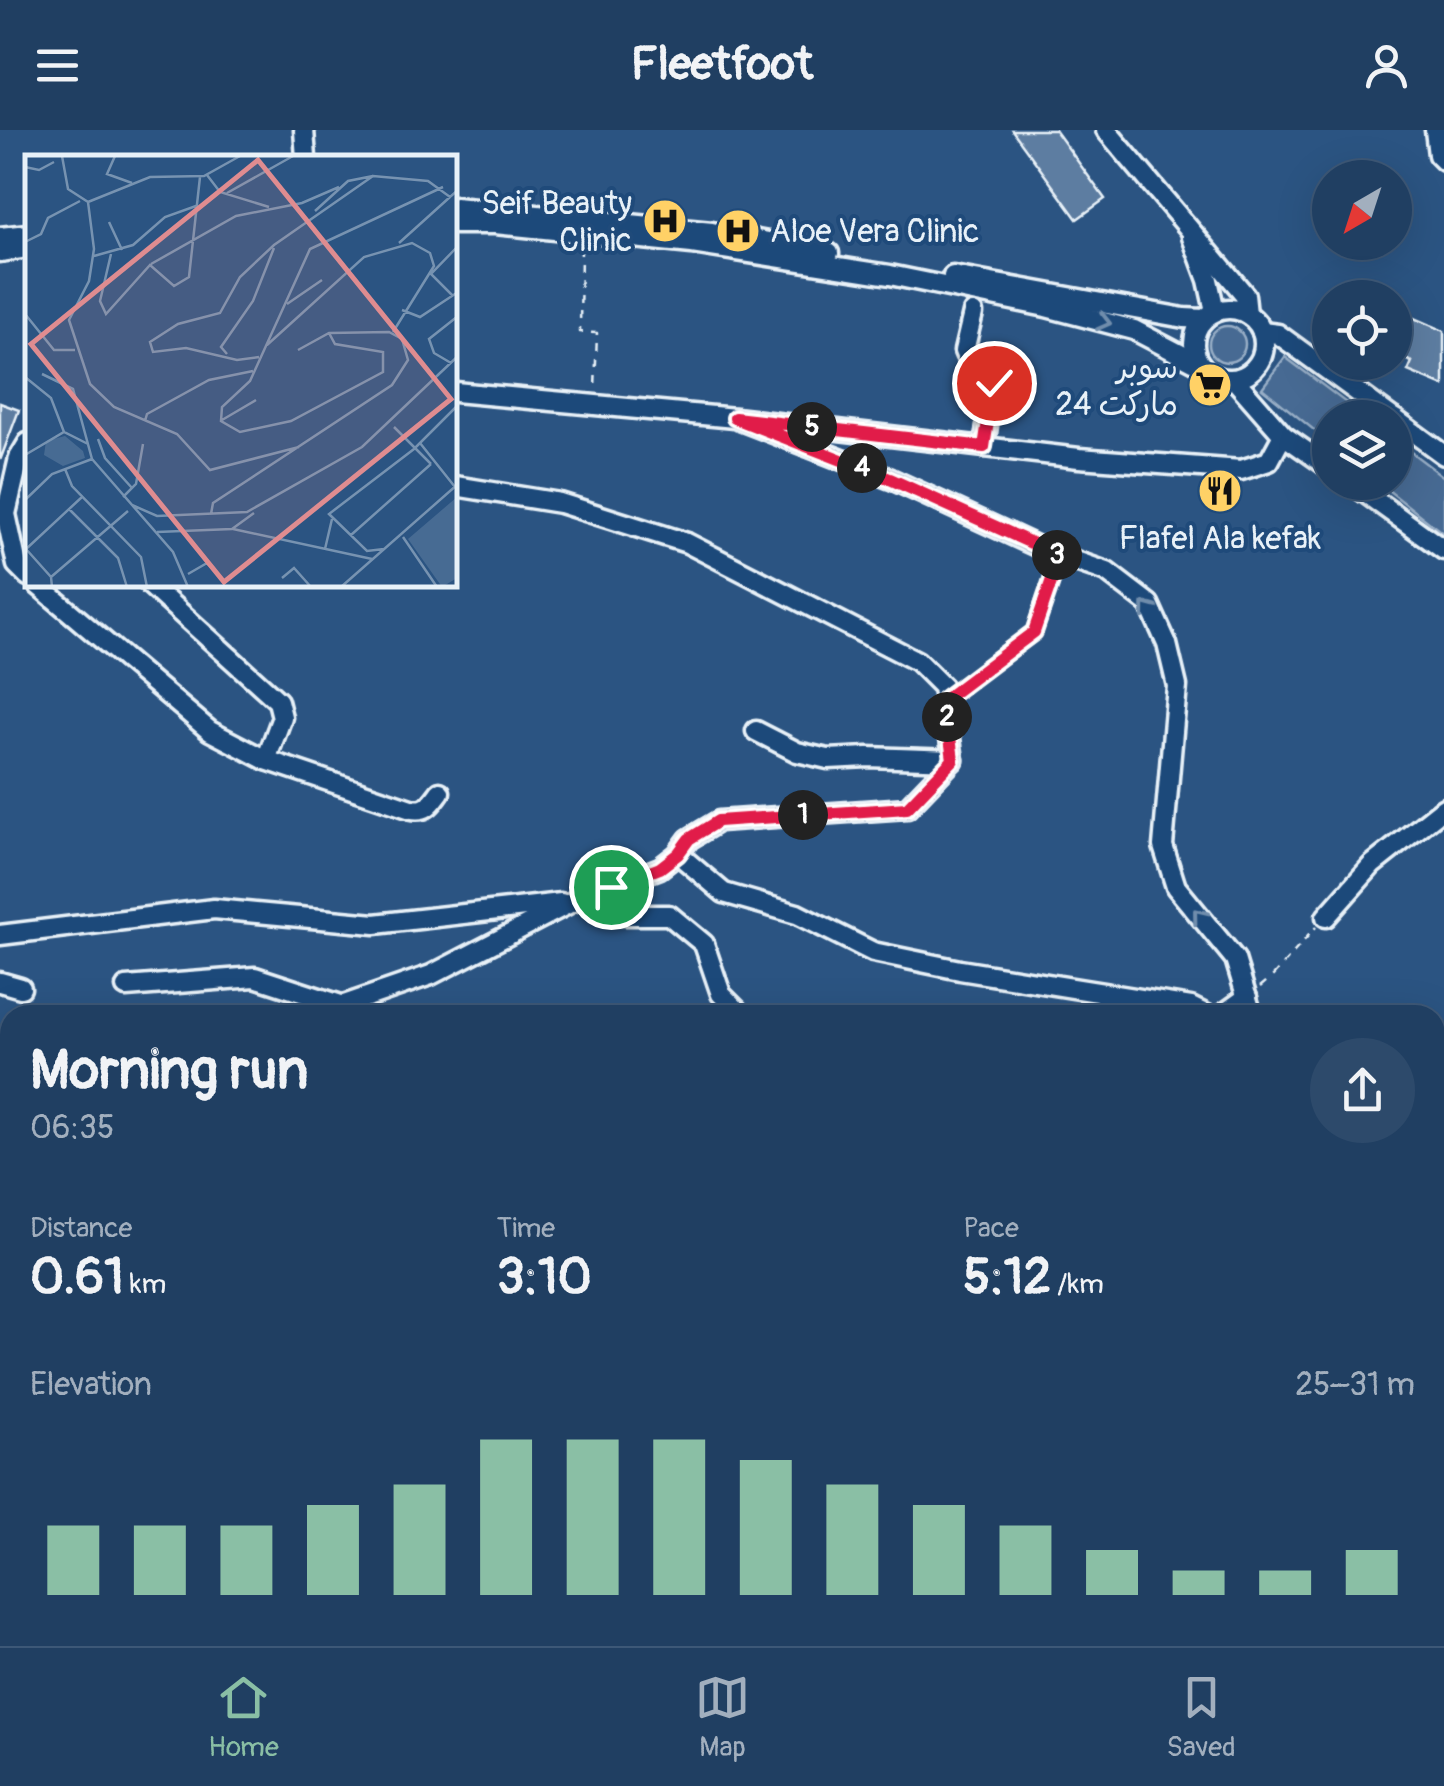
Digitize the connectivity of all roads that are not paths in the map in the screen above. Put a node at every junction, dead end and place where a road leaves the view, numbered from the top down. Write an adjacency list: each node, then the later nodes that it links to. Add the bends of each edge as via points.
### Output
1 (304, 130): 4 (street)
2 (1106, 130): 8 (street)
3 (1436, 130): 5 (street)
4 (306, 155)
5 (1444, 161)
6 (458, 206): 15 (street, via 712,232 1184,318)
7 (458, 224): 17 (street, one-way to 17, via 692,244 890,274 1134,330)
8 (1190, 232): 14 (street, via 1245,295); 15 (street, via 1208,280)
9 (25, 234): 10 (street)
10 (0, 238)
11 (25, 248): 12 (street)
12 (0, 252)
13 (973, 313): 24 (street, via 964,351 994,383)
14 (1248, 314): 15 (street, via 1226,308); 16 (street)
15 (1209, 315): 17 (street, via 1194,337)
16 (1262, 332): 18 (street, via 1259,362); 20 (street, via 1278,334)
17 (1201, 365): 18 (street, via 1210,374)
18 (1234, 378): 23 (street)
19 (458, 392): 21 (street)
20 (1369, 400)
21 (735, 418): 24 (street); 54 (street, one-way to 21, via 1234,959 1176,887 1163,846 1177,686 1149,604 1107,572)
22 (1412, 431): 27 (street)
23 (1283, 434): 24 (street, via 1269,461 1241,470); 26 (street)
24 (984, 447)
25 (25, 448): 31 (street, via 6,514)
26 (1312, 455)
27 (1444, 455)
28 (458, 486): 37 (street, via 560,503 688,543 917,661 944,687)
29 (1375, 500): 30 (street)
30 (1444, 550)
31 (22, 570): 32 (street)
32 (0, 577)
33 (42, 588): 36 (street, via 210,731)
34 (153, 588): 36 (street, via 278,701 282,717)
35 (756, 731): 37 (street, via 828,760)
36 (266, 760): 38 (street, via 411,810 428,808)
37 (953, 760): 40 (street, via 907,808 718,821)
38 (440, 792)
39 (1444, 808): 43 (street, via 1372,866)
40 (678, 854): 41 (street); 53 (street, via 724,893 797,914 873,952)
41 (611, 887): 42 (street); 48 (street, via 620,916 669,914 704,944)
42 (572, 902): 44 (street, via 374,924 214,909); 50 (street, via 432,975)
43 (1326, 917)
44 (0, 935)
45 (0, 982): 47 (street)
46 (126, 987): 49 (street, via 255,977)
47 (21, 988)
48 (721, 994): 51 (street); 52 (street)
49 (341, 1005)
50 (347, 1005)
51 (724, 1005)
52 (732, 1005)
53 (1178, 1005)
54 (1250, 1005)

